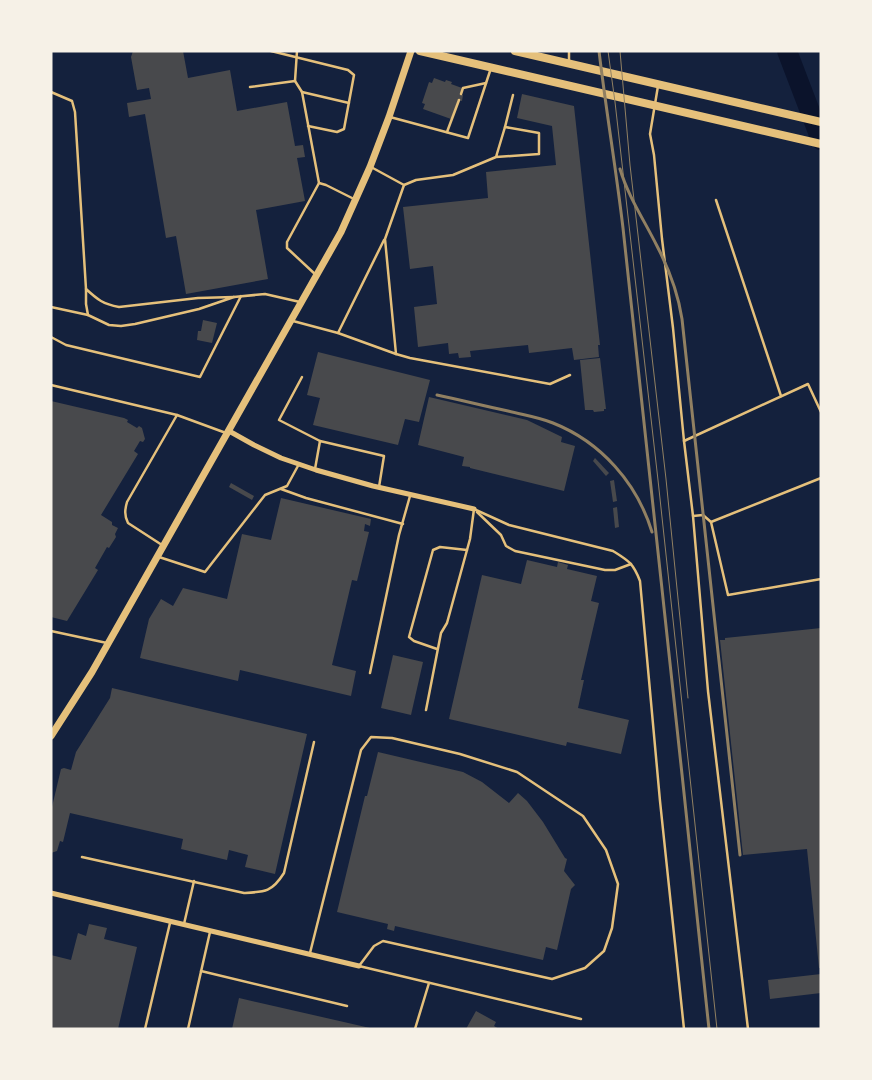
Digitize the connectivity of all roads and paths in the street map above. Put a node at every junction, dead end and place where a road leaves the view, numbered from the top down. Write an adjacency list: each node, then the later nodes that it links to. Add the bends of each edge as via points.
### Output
1 (271, 51): 7 (lane)
2 (297, 51): 7 (lane)
3 (411, 51): 21 (main road)
4 (420, 51): 9 (main road)
5 (514, 51): 8 (main road)
6 (569, 51): 8 (lane)
7 (296, 56): 10 (lane); 19 (lane, via 348,70 354,75)
8 (569, 64): 12 (main road)
9 (491, 68): 11 (lane); 20 (main road)
10 (295, 81): 13 (lane); 15 (lane)
11 (487, 83): 16 (lane, via 463,88); 25 (lane, via 468,138)
12 (658, 84): 20 (lane); 22 (main road)
13 (250, 87)
14 (51, 92): 35 (lane, via 72,101 75,112)
15 (302, 92): 19 (lane); 23 (lane)
16 (461, 94)
17 (513, 95): 24 (lane)
18 (459, 100): 25 (lane)
19 (349, 103): 23 (lane, via 344,128 338,132)
20 (654, 105): 26 (main road); 53 (lane, via 650,134)
21 (389, 117): 25 (lane); 28 (main road)
22 (821, 122)
23 (308, 126): 29 (lane)
24 (505, 127): 27 (lane); 27 (lane, via 539,133 539,154)
25 (447, 132)
26 (821, 144)
27 (496, 157): 30 (lane, via 453,175)
28 (370, 167): 30 (lane); 31 (main road)
29 (319, 183): 31 (lane); 34 (lane, via 287,248)
30 (404, 185): 33 (lane)
31 (356, 200): 34 (main road)
32 (716, 200): 48 (lane)
33 (385, 239): 42 (lane); 44 (lane)
34 (317, 276): 38 (main road)
35 (86, 289): 37 (lane, via 107,305 119,307); 40 (lane)
36 (241, 296): 37 (lane); 38 (lane, via 264,294); 43 (lane, via 200,377 66,346)
37 (234, 297): 40 (lane, via 199,309 121,326)
38 (302, 303): 41 (main road)
39 (51, 306): 40 (lane)
40 (88, 315)
41 (292, 320): 42 (lane); 51 (main road)
42 (338, 333): 44 (lane)
43 (51, 338)
44 (396, 354): 45 (lane, via 550,384)
45 (570, 374)
46 (302, 377): 52 (lane, via 279,420)
47 (51, 384): 50 (lane)
48 (781, 396): 49 (lane, via 808,384); 53 (lane)
49 (821, 412)
50 (177, 415): 51 (lane); 64 (lane, via 127,502 125,512 128,523)
51 (228, 432): 54 (street); 64 (main road)
52 (320, 441): 55 (lane); 57 (lane, via 384,456)
53 (684, 441): 61 (lane)
54 (299, 464): 55 (street); 58 (lane, via 287,486)
55 (315, 470): 57 (street)
56 (821, 478): 62 (lane)
57 (379, 487): 59 (street)
58 (280, 489): 63 (lane); 66 (lane, via 265,494 206,572)
59 (411, 494): 60 (street); 63 (lane)
60 (474, 509): 65 (lane); 67 (lane, via 509,525 613,551); 67 (lane, via 501,535 506,546 515,551 605,570)
61 (693, 516): 62 (lane, via 703,515); 92 (lane, via 708,691)
62 (711, 522): 68 (lane, via 728,595)
63 (402, 524): 72 (lane)
64 (164, 546): 66 (main road)
65 (467, 550): 71 (lane); 71 (lane, via 440,547 433,550 409,637)
66 (158, 557): 70 (main road)
67 (631, 564): 91 (lane, via 640,581)
68 (821, 579)
69 (51, 631): 70 (lane)
70 (109, 643): 74 (main road)
71 (438, 650): 73 (lane)
72 (370, 673)
73 (426, 710)
74 (51, 736)
75 (314, 742): 77 (lane, via 284,873 277,884 263,892 244,893)
76 (82, 856): 77 (lane)
77 (194, 882): 80 (lane)
78 (51, 893): 79 (street)
79 (170, 921): 80 (street); 88 (lane)
80 (184, 924): 81 (street)
81 (211, 931): 82 (street); 84 (lane)
82 (310, 954): 83 (street); 83 (lane, via 361,750 371,737 392,738 460,754 517,772 583,816 606,850 618,884 612,928 604,951 585,968 552,979 383,941 374,946)
83 (359, 966): 85 (lane)
84 (201, 971): 86 (lane); 89 (lane)
85 (429, 983): 87 (lane); 90 (lane)
86 (346, 1006)
87 (581, 1019)
88 (144, 1029)
89 (188, 1029)
90 (415, 1029)
91 (684, 1029)
92 (748, 1029)

